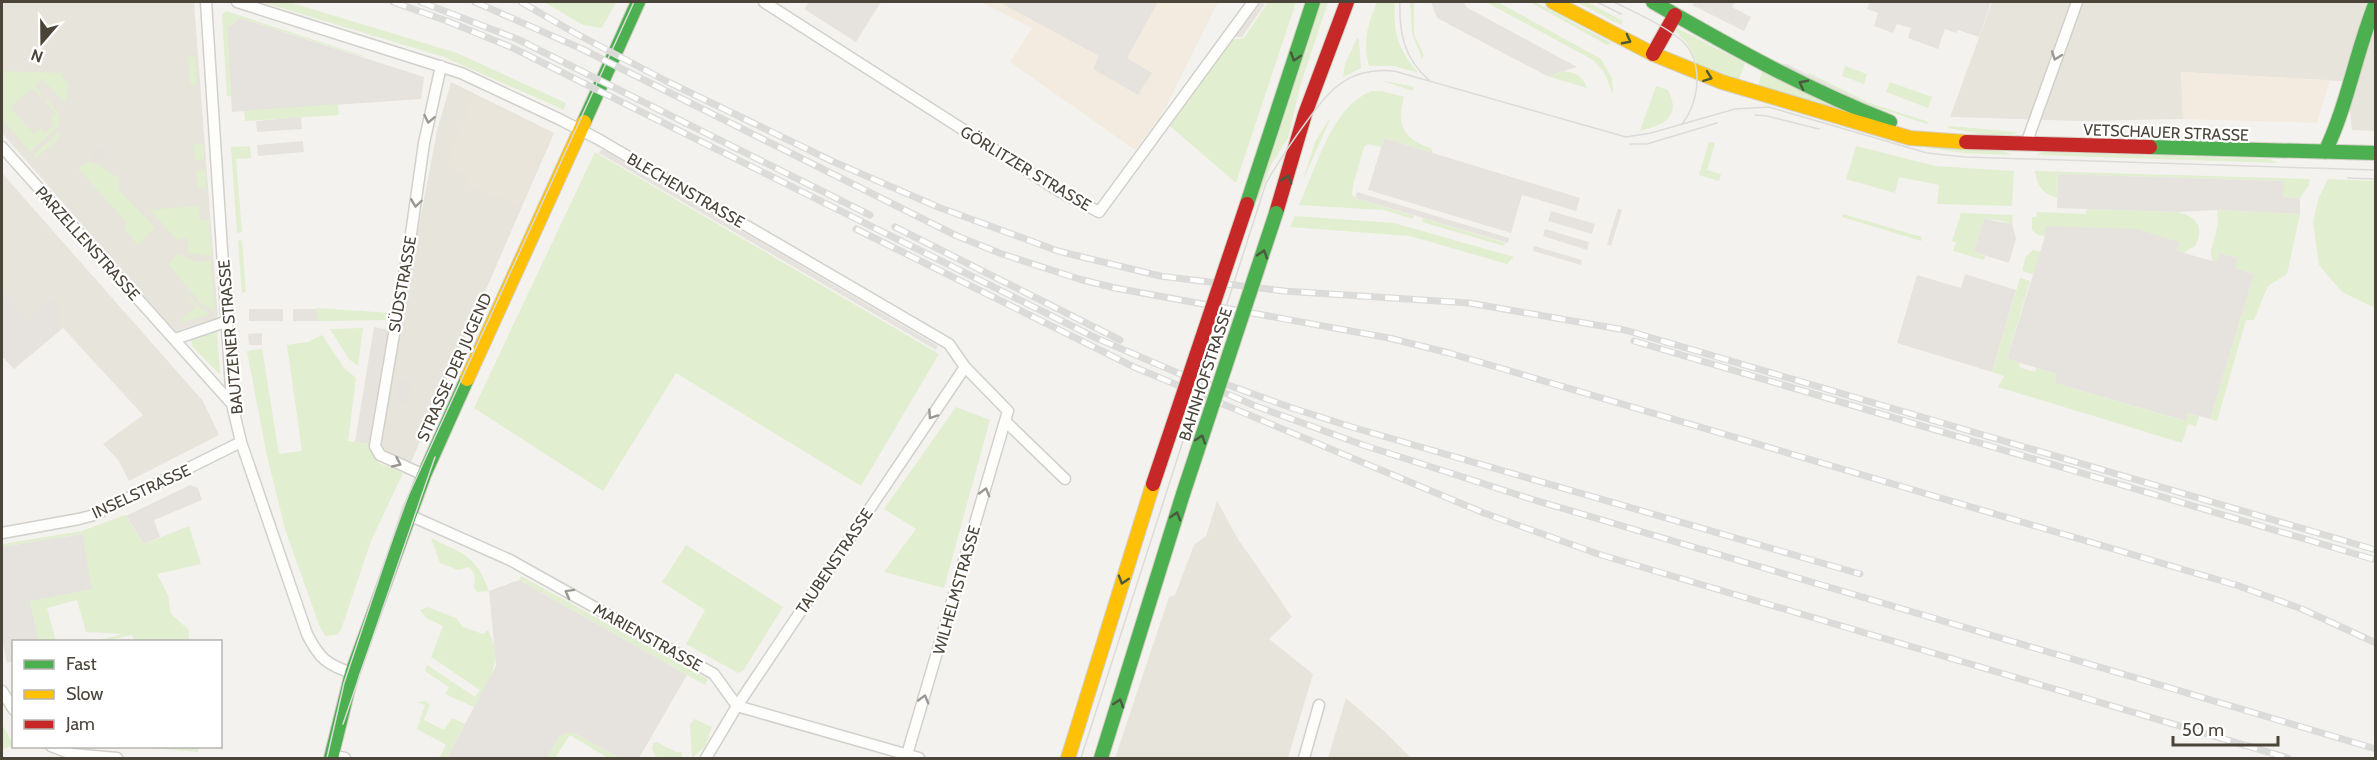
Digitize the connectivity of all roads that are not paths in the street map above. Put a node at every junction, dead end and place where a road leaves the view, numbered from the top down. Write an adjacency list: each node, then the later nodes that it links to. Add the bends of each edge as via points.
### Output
1 (206, 2): 21 (street, BAUTZENER STRASSE)
2 (237, 2): 14 (street, BLECHENSTRASSE)
3 (638, 2): 15 (main road, STRASSE DER JUGEND)
4 (764, 2): 5 (street, GÖRLITZER STRASSE, via 1059,191 1099,212)
5 (1253, 2)
6 (1313, 2): 42 (main road, BAHNHOFSTRASSE, one-way to 42, bridge, via 1153,484)
7 (1347, 2): 43 (main road, BAHNHOFSTRASSE, one-way to 7, bridge, via 1305,114)
8 (1553, 2): 13 (main road, VETSCHAUER STRASSE, one-way to 13)
9 (1653, 2): 12 (main road, VETSCHAUER STRASSE)
10 (2077, 2): 17 (street, one-way to 17)
11 (2376, 2): 19 (main road, via 2358,48 2337,127)
12 (1675, 15): 13 (main road); 16 (main road, VETSCHAUER STRASSE, one-way to 12, via 1869,116)
13 (1653, 54): 16 (main road, VETSCHAUER STRASSE, one-way to 16, via 1722,82 1835,117 1910,138)
14 (441, 66): 15 (street, BLECHENSTRASSE); 27 (street, SÜDSTRASSE, one-way to 27, via 424,143 375,446 380,454)
15 (579, 129): 23 (street, BLECHENSTRASSE, via 949,344); 27 (main road, STRASSE DER JUGEND)
16 (1956, 142): 17 (main road, VETSCHAUER STRASSE)
17 (2026, 144): 19 (main road, VETSCHAUER STRASSE)
18 (2, 147): 22 (street, PARZELLENSTRASSE)
19 (2325, 152): 20 (main road, VETSCHAUER STRASSE)
20 (2376, 153)
21 (228, 321): 22 (street); 24 (street, BAUTZENER STRASSE)
22 (175, 339): 24 (street, PARZELLENSTRASSE)
23 (965, 367): 25 (street, BLECHENSTRASSE, via 1008,411); 34 (street, TAUBENSTRASSE, one-way to 34)
24 (232, 404): 26 (street, BAUTZENER STRASSE)
25 (1005, 421): 28 (street, BLECHENSTRASSE); 38 (street, WILHELMSTRASSE, one-way to 25)
26 (241, 442): 30 (street, INSELSTRASSE, via 94,515); 31 (street, BAUTZENER STRASSE, via 316,652 323,660)
27 (423, 475): 29 (main road, STRASSE DER JUGEND)
28 (1065, 479)
29 (409, 515): 31 (main road, STRASSE DER JUGEND); 34 (street, MARIENSTRASSE, one-way to 29, via 714,674 510,560)
30 (2, 533)
31 (352, 673): 37 (main road, STRASSE DER JUGEND)
32 (2, 691): 35 (street)
33 (1320, 705): 44 (street)
34 (736, 706): 38 (street); 40 (street, TAUBENSTRASSE)
35 (12, 707)
36 (54, 752): 39 (street)
37 (336, 757)
38 (907, 757): 41 (street)
39 (117, 759)
40 (706, 759)
41 (919, 759)
42 (1068, 759)
43 (1101, 759)
44 (1304, 759)

